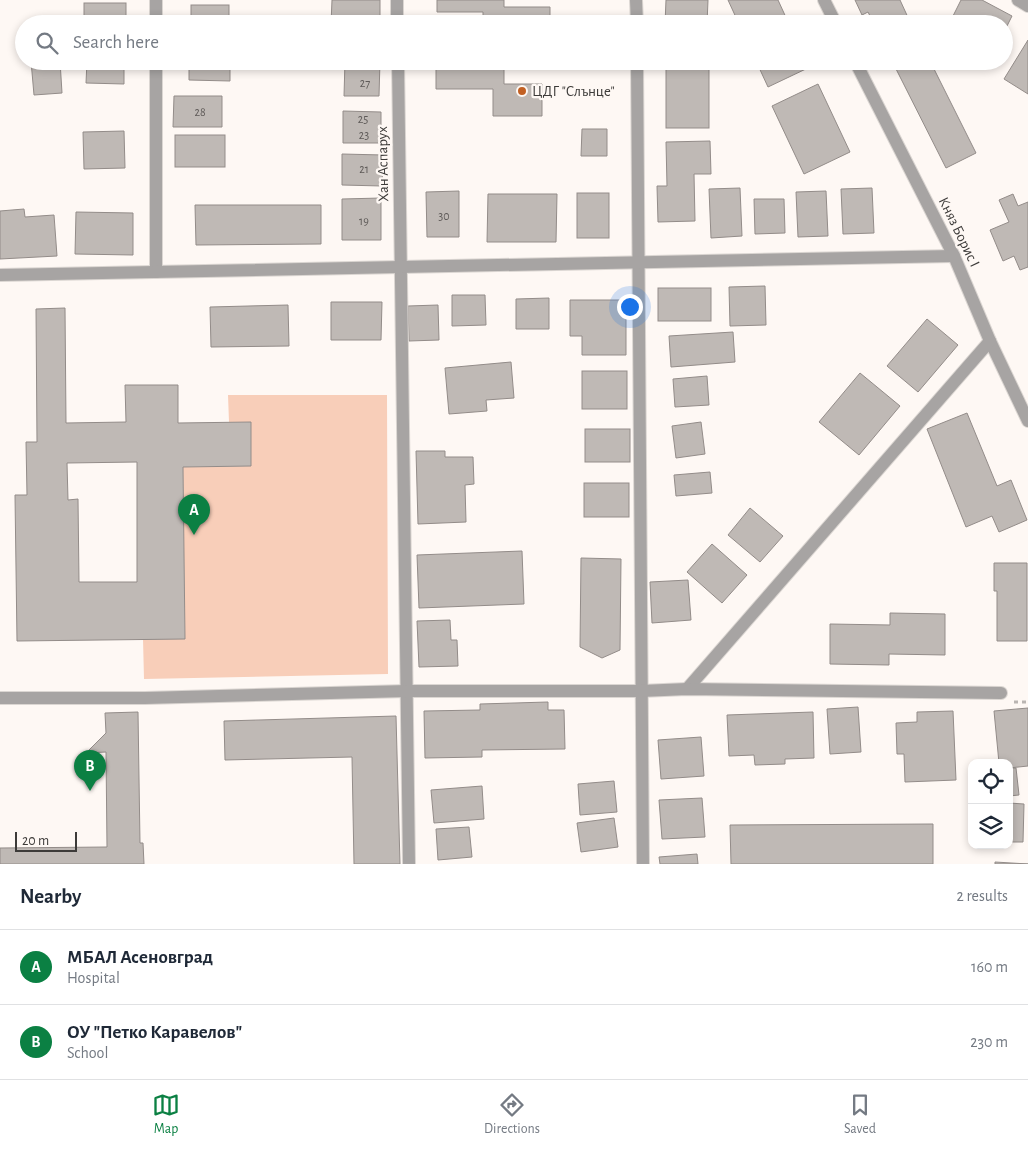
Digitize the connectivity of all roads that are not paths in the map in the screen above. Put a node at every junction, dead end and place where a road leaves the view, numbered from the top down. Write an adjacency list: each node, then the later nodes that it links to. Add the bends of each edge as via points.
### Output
1 (156, 0): 7 (street)
2 (397, 0): 8 (street)
3 (636, 0): 9 (street)
4 (824, 0): 10 (street)
5 (1018, 0): 6 (street)
6 (1028, 6)
7 (156, 15)
8 (398, 15)
9 (637, 15)
10 (832, 15)
11 (156, 70): 18 (street)
12 (398, 70): 17 (street, Хан Аспарух)
13 (637, 70): 16 (street)
14 (860, 70): 15 (street, Княз Борис I)
15 (954, 256): 16 (street); 20 (street, Княз Борис I)
16 (640, 262): 17 (street); 24 (street)
17 (400, 267): 18 (street); 23 (street, Хан Аспарух)
18 (156, 272): 19 (street)
19 (0, 275)
20 (990, 341): 21 (street, Княз Борис I); 22 (street)
21 (1028, 420)
22 (687, 689): 24 (street); 25 (street)
23 (407, 690): 24 (street); 26 (street, via 145,698); 27 (street, Хан Аспарух)
24 (641, 691): 28 (street)
25 (1001, 693)
26 (0, 698)
27 (408, 864)
28 (643, 864)

